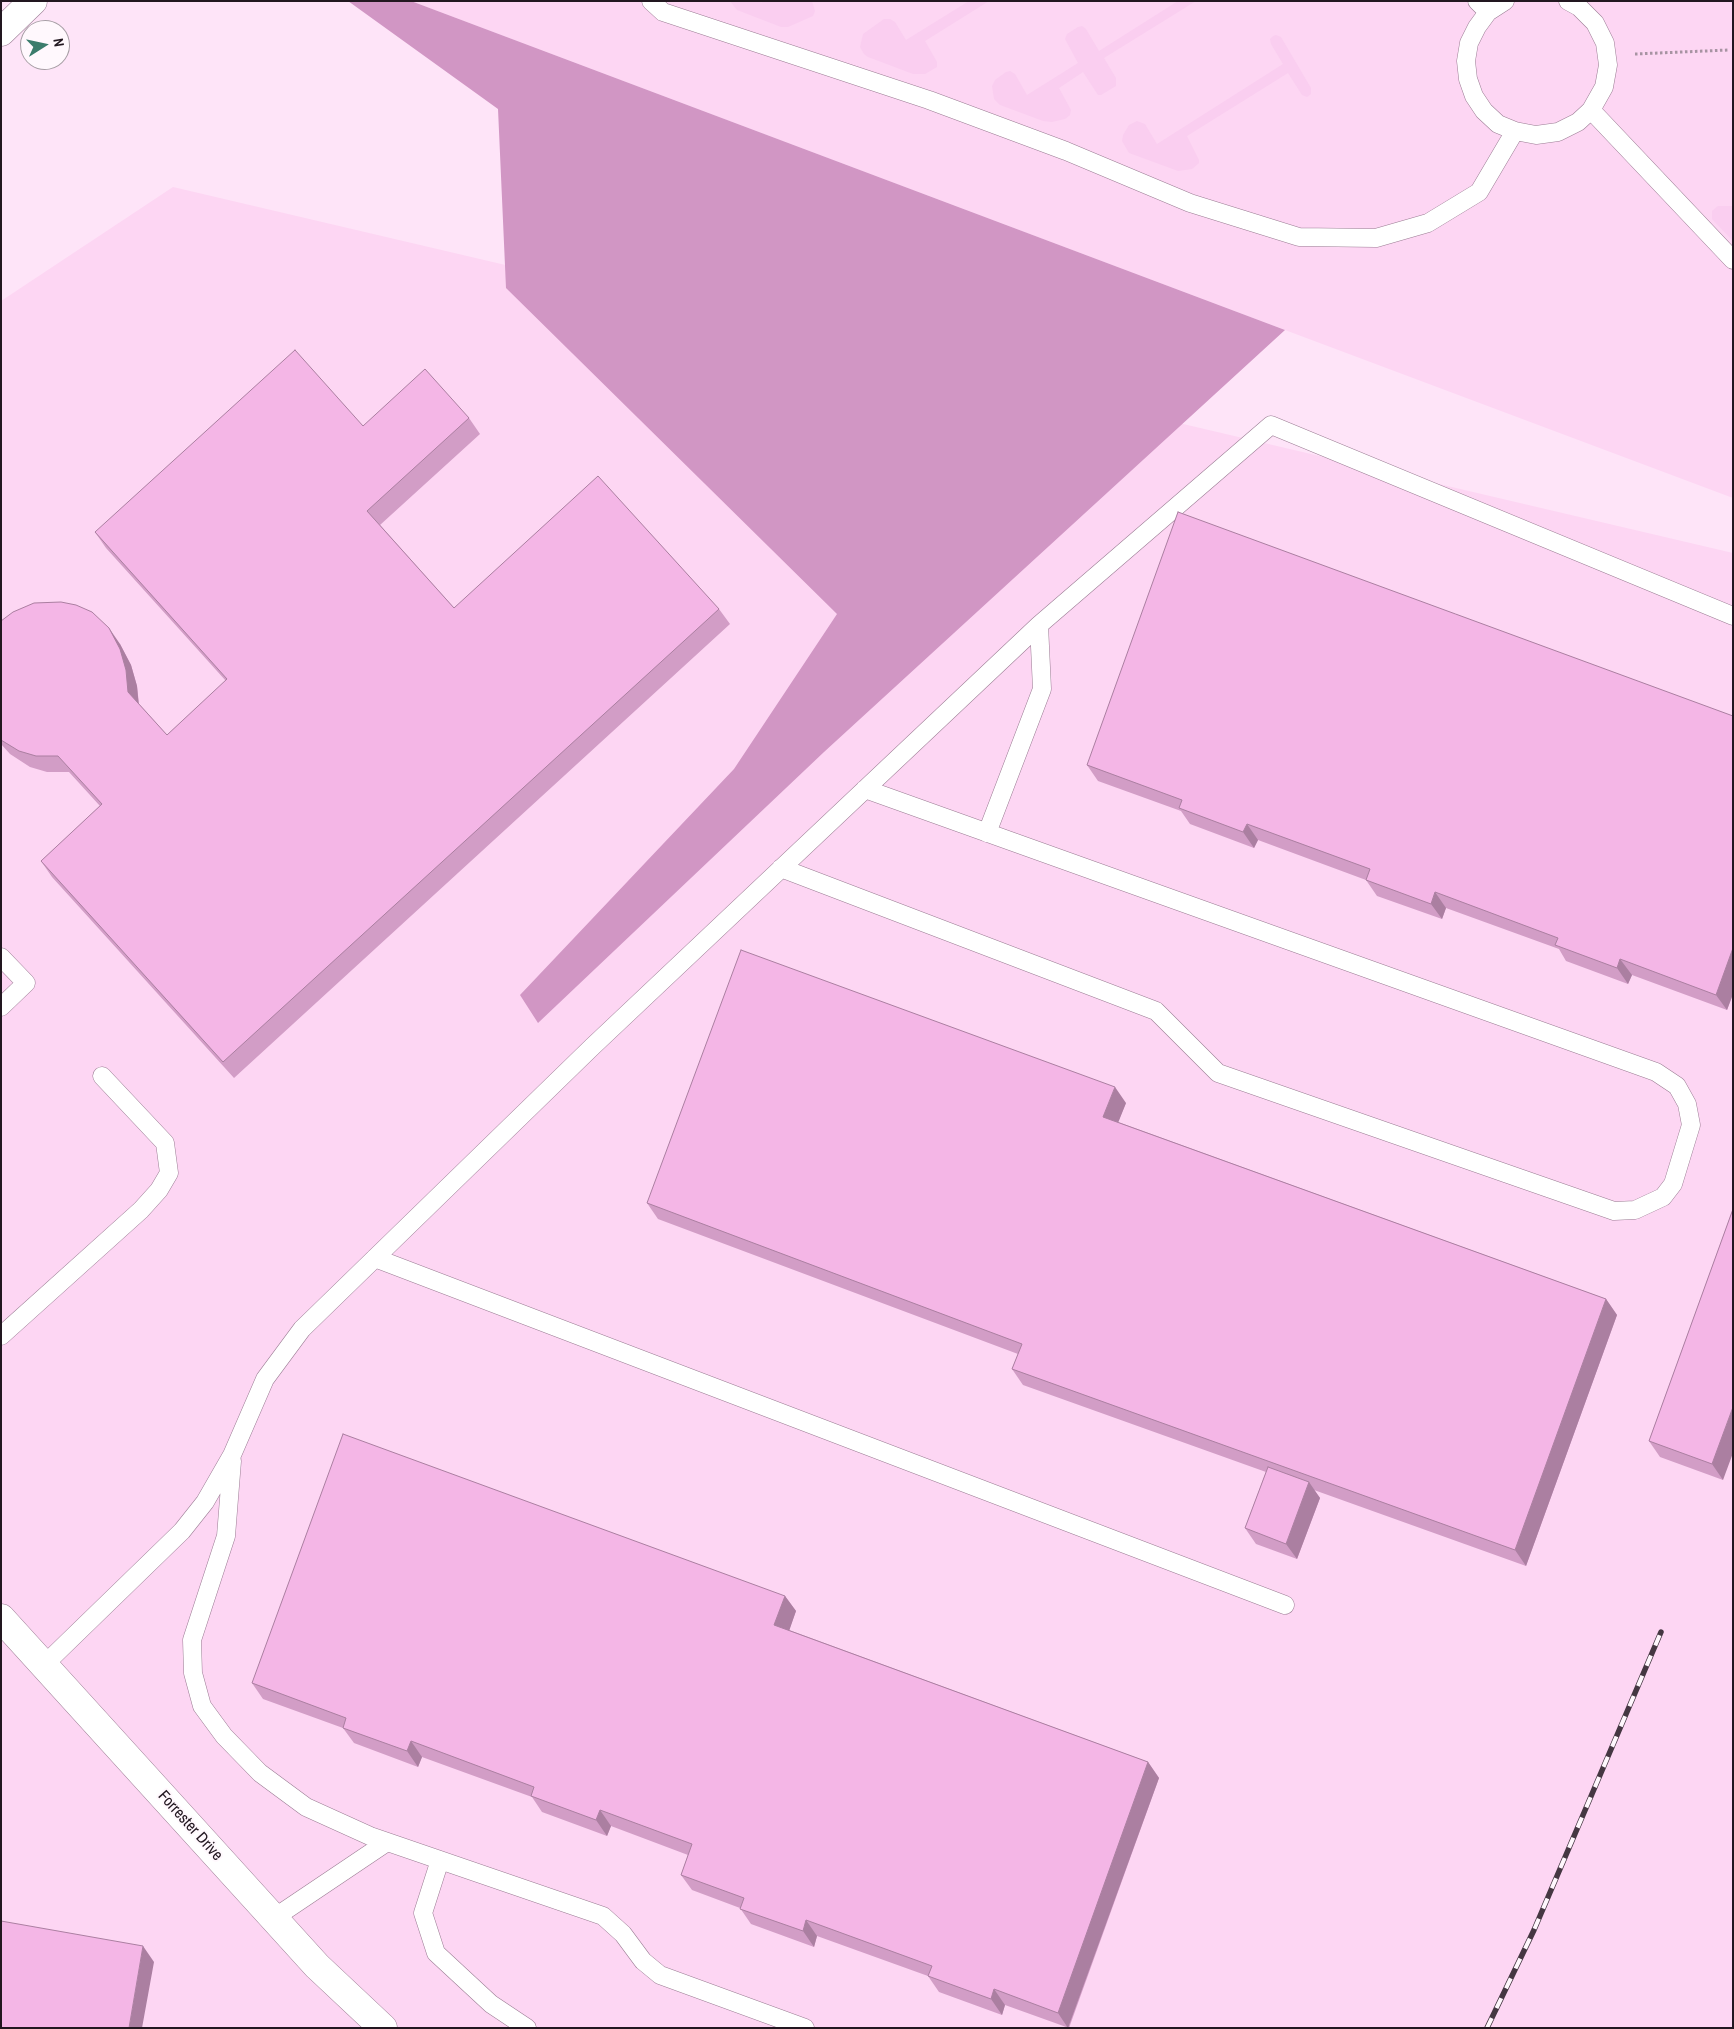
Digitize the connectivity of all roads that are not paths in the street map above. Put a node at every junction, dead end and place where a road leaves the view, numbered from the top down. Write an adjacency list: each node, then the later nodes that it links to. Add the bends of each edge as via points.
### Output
1 (33, 1): 6 (street)
2 (651, 1): 8 (lane, via 663,12 929,100 1066,151 1190,203 1300,237 1376,238 1428,224 1479,192)
3 (1505, 1): 5 (lane)
4 (1576, 3): 7 (lane, via 1595,23 1605,43 1608,65 1604,87)
5 (1482, 7): 8 (lane, via 1469,43 1468,79 1484,111 1498,124)
6 (1, 32)
7 (1591, 110): 8 (lane, via 1578,122 1558,132 1536,135); 9 (lane)
8 (1515, 131)
9 (1733, 260)
10 (1733, 616): 11 (lane, via 1271,425)
11 (1039, 625): 12 (lane); 13 (lane, via 1042,689)
12 (865, 789): 13 (lane); 14 (lane)
13 (987, 833): 14 (lane, via 1656,1072 1677,1086 1687,1104 1691,1126 1673,1184 1663,1197 1636,1210 1614,1211 1218,1073 1156,1011)
14 (781, 868): 18 (lane)
15 (1, 957): 16 (lane, via 26,983)
16 (1, 1007)
17 (102, 1076): 19 (lane, via 165,1143 169,1173 141,1210)
18 (375, 1258): 20 (lane, via 302,1330 265,1379); 21 (lane)
19 (1, 1336)
20 (232, 1455): 23 (lane, via 205,1502 182,1531); 24 (lane, via 226,1536 192,1640 193,1673 202,1706 224,1736 260,1773 306,1807)
21 (1285, 1605)
22 (1, 1618): 23 (street, Forrester Drive)
23 (44, 1665): 26 (street, Forrester Drive)
24 (387, 1842): 25 (lane); 26 (lane)
25 (440, 1860): 28 (lane, via 423,1913 436,1953 491,2004); 29 (lane, via 603,1916 660,1975)
26 (274, 1918): 27 (street, Forrester Drive, via 317,1966)
27 (384, 2028)
28 (527, 2028)
29 (805, 2028)

